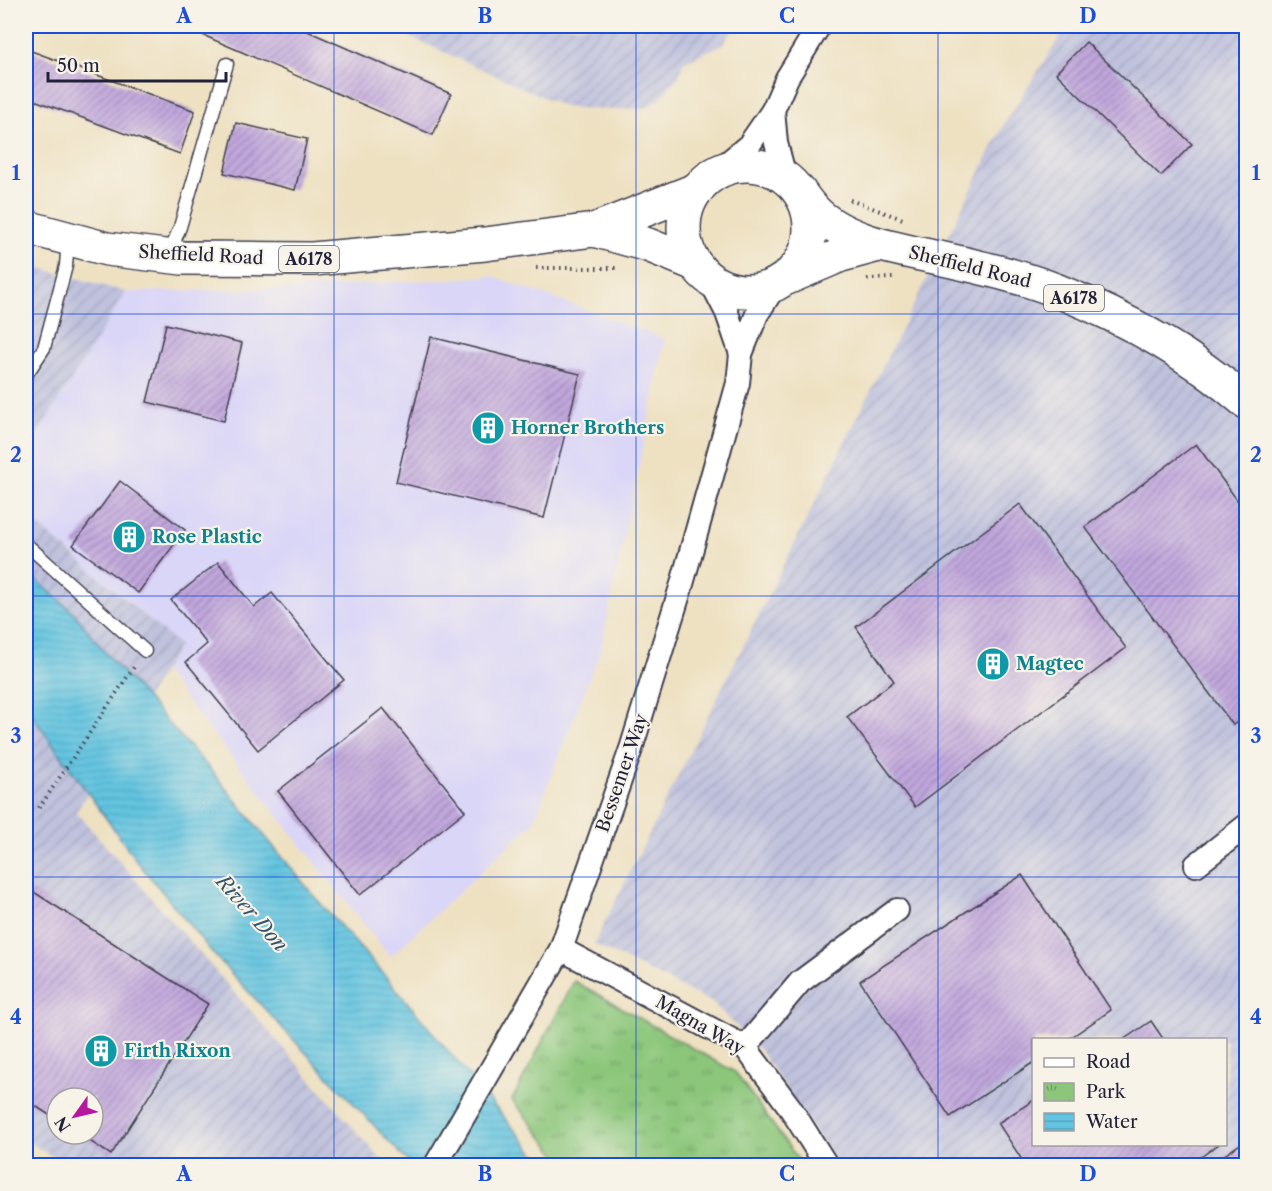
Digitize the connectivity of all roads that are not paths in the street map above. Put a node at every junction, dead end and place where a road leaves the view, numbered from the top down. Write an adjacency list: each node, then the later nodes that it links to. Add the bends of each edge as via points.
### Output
1 (819, 26): 3 (street, via 787,78)
2 (227, 64): 10 (lane)
3 (773, 110): 4 (street, via 749,145); 5 (street, via 776,143)
4 (705, 182): 5 (main road, via 722,170 745,164 762,166); 7 (main road, Sheffield Road / A6178); 11 (main road, via 688,206 684,228 687,245)
5 (792, 184): 9 (main road, Sheffield Road / A6178, via 813,210 831,224); 12 (main road, via 806,204 811,231 804,257)
6 (26, 227): 8 (main road, Sheffield Road / A6178)
7 (594, 230): 10 (main road, Sheffield Road / A6178, via 312,259); 11 (main road, Sheffield Road / A6178, via 648,245)
8 (69, 238): 10 (main road, Sheffield Road / A6178, via 107,249); 14 (lane, via 66,266 44,348)
9 (878, 245): 12 (main road, Sheffield Road / A6178, via 841,255); 15 (main road, Sheffield Road / A6178, via 998,272 1057,290 1117,317 1179,352)
10 (169, 256)
11 (702, 271): 12 (main road, via 738,291 758,290); 13 (street, Bessemer Way, via 727,313)
12 (781, 282): 13 (street, Bessemer Way, via 758,314)
13 (741, 354): 21 (street, Bessemer Way, via 738,383 682,584 631,749)
14 (26, 375)
15 (1246, 402)
16 (26, 544): 17 (lane)
17 (144, 651)
18 (1246, 826): 19 (street)
19 (1196, 865)
20 (897, 910): 22 (street, via 800,982)
21 (561, 949): 22 (street, Magna Way); 23 (street, Bessemer Way)
22 (745, 1047): 24 (street, Magna Way)
23 (435, 1166)
24 (828, 1166)

